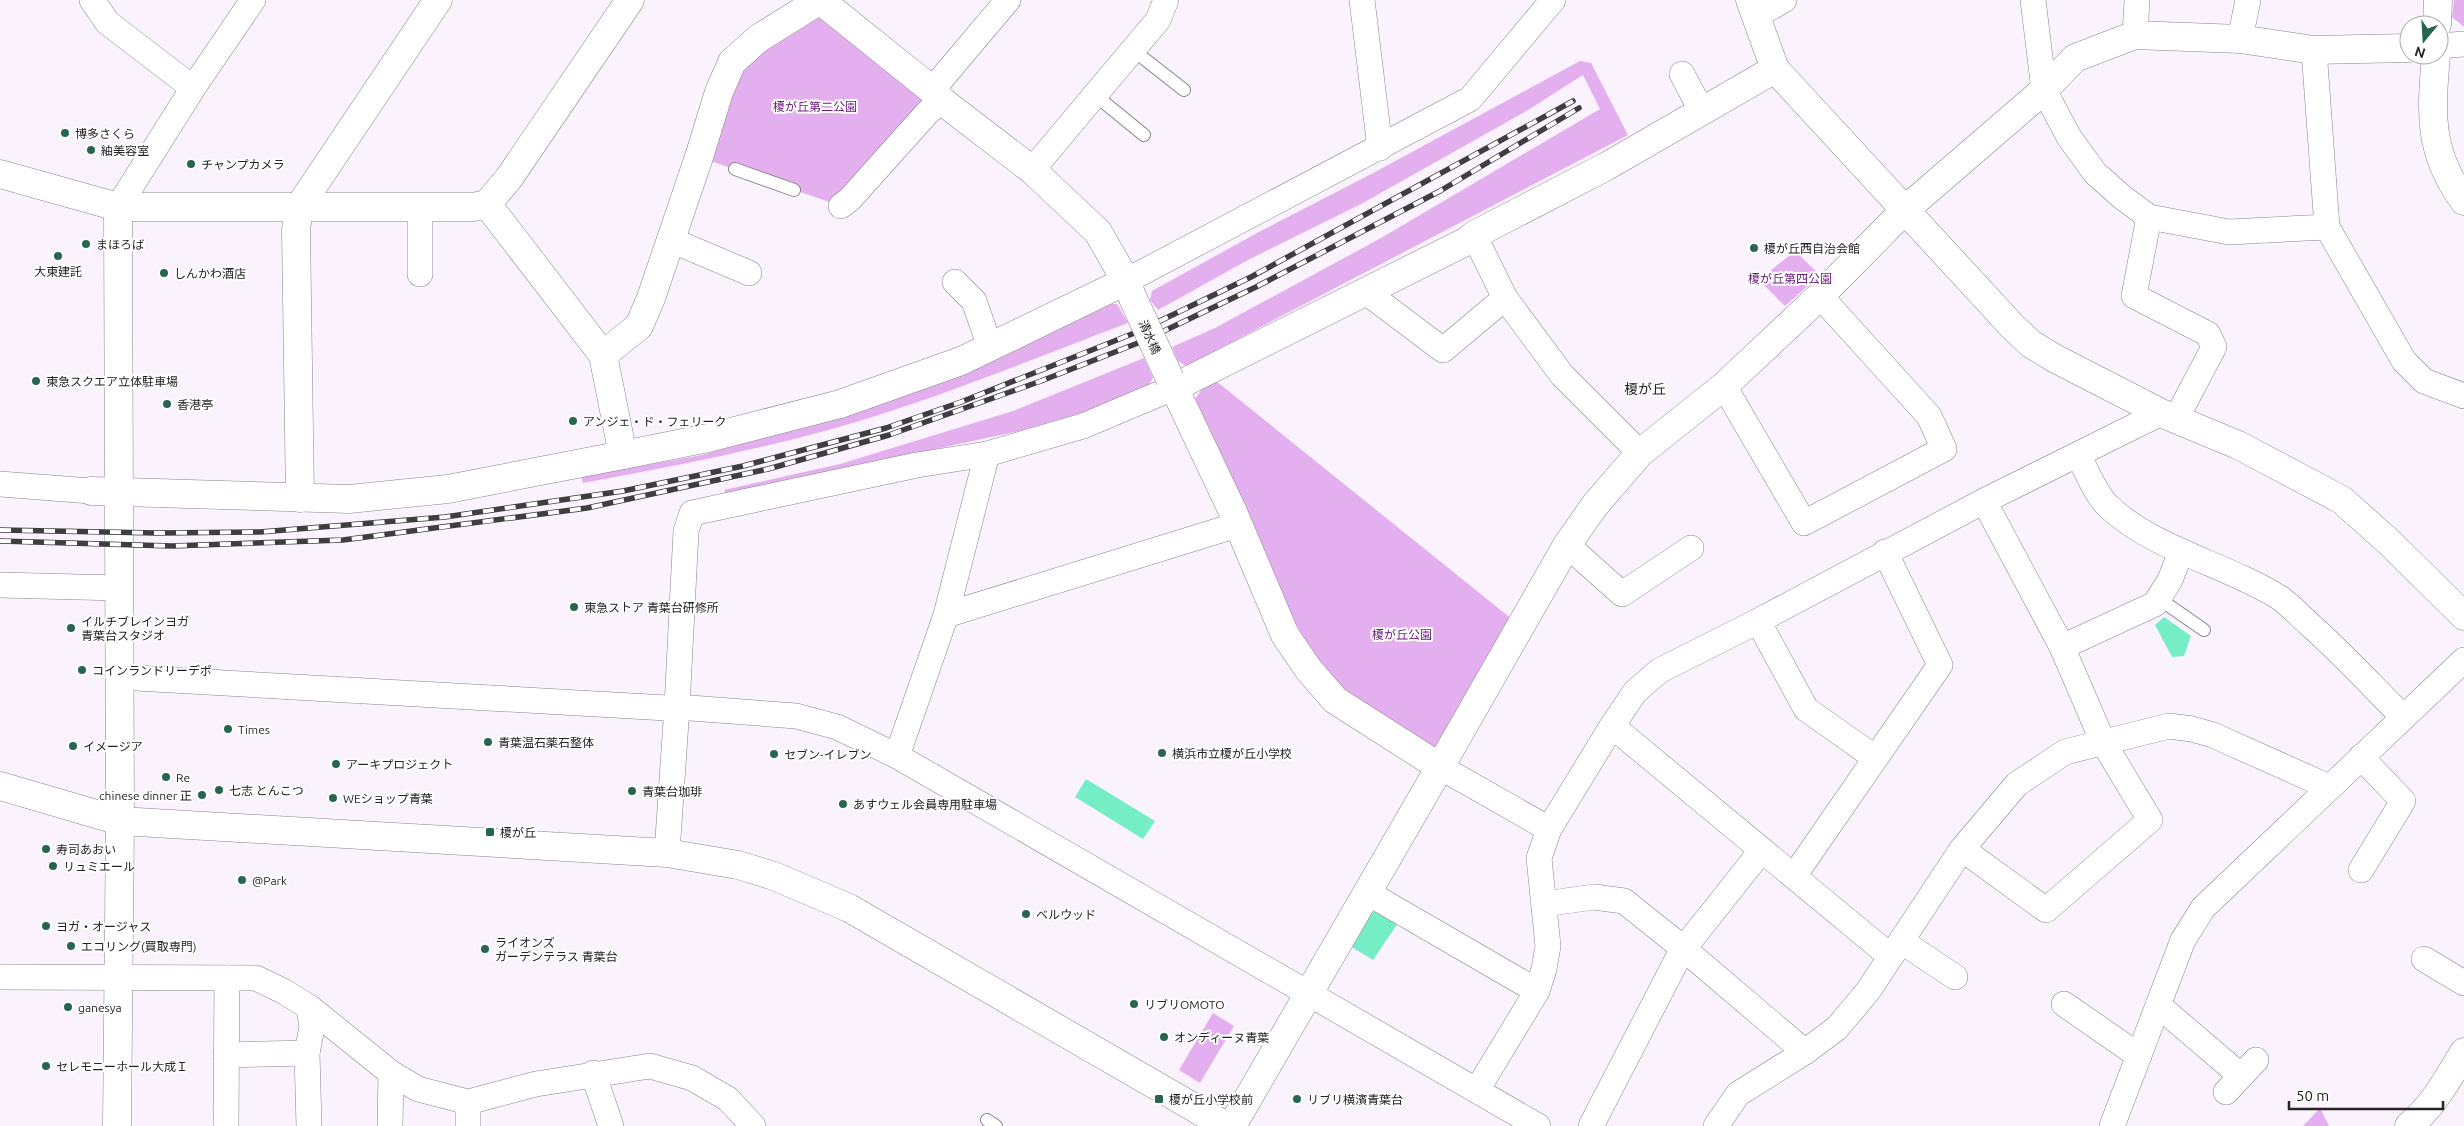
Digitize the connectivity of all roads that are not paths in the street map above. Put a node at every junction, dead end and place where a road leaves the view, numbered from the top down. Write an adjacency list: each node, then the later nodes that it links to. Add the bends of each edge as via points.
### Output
1 (92, 0): 27 (street, via 108,23)
2 (253, 0): 27 (street)
3 (438, 0): 42 (street)
4 (630, 0): 40 (street, via 509,178)
5 (820, 0): 30 (street, 清水橋); 49 (street, via 759,38 732,62 718,92)
6 (1008, 0): 30 (street)
7 (1166, 0): 22 (street, via 1158,20)
8 (1362, 0): 34 (street)
9 (1553, 0): 34 (street, via 1470,99)
10 (1784, 0): 15 (street)
11 (2033, 0): 29 (street)
12 (2137, 0): 17 (street)
13 (2248, 0): 18 (street)
14 (2438, 0): 16 (street)
15 (1753, 8): 25 (street)
16 (2437, 15)
17 (2135, 35): 18 (street); 29 (street, via 2075,58)
18 (2240, 39): 23 (street)
19 (2464, 44): 20 (street)
20 (2449, 45)
21 (2399, 48): 23 (street)
22 (1133, 50): 28 (lane); 31 (street)
23 (2314, 50): 47 (street)
24 (2436, 65): 39 (street, via 2435,144 2442,166)
25 (1775, 69): 32 (street); 45 (street)
26 (1682, 74): 32 (street)
27 (193, 88): 43 (street)
28 (1184, 90)
29 (2044, 90): 45 (street); 46 (street, via 2069,136 2095,173)
30 (937, 95): 36 (street, 清水橋); 41 (street, via 928,112)
31 (1094, 95): 33 (lane); 36 (street)
32 (1701, 110): 48 (street, via 1607,166)
33 (1144, 135)
34 (1380, 148): 53 (street)
35 (735, 169): 38 (lane)
36 (1032, 170): 53 (street, 清水橋, via 1098,232)
37 (0, 174): 43 (street)
38 (794, 190)
39 (2464, 201)
40 (487, 204): 44 (street, via 473,208); 58 (street)
41 (841, 206)
42 (299, 207): 43 (street); 44 (street); 70 (street, via 296,230)
43 (118, 208): 69 (street)
44 (420, 208): 51 (street)
45 (1906, 209): 55 (street); 62 (street, via 2031,344)
46 (2149, 217): 47 (street, via 2229,232); 62 (street, via 2134,296 2208,334 2214,347)
47 (2327, 227): 61 (street, via 2404,361 2424,381)
48 (1474, 235): 54 (street, via 1470,240); 56 (street)
49 (672, 240): 50 (street); 58 (street, via 639,326)
50 (749, 273)
51 (420, 274)
52 (955, 282): 57 (street, via 974,301)
53 (1128, 287): 57 (street); 59 (street, 清水橋, bridge)
54 (1366, 292): 56 (street, via 1443,350); 59 (street)
55 (1820, 296): 60 (street); 60 (street, via 1930,416 1944,450 1804,523)
56 (1505, 298): 63 (street, via 1562,375)
57 (990, 347): 65 (street, via 960,362 840,404 708,438)
58 (603, 355): 65 (street)
59 (1172, 384): 64 (street, via 1083,426); 72 (street, 清水橋)
60 (1724, 386): 63 (street)
61 (2464, 396)
62 (2168, 416): 66 (street); 81 (street, via 2238,445 2342,500)
63 (1640, 452): 73 (street, via 1595,505)
64 (988, 454): 80 (street); 87 (street, via 692,514 686,531)
65 (623, 455): 70 (street, via 448,489 349,498)
66 (2078, 455): 71 (street); 76 (street, via 2108,506 2135,526)
67 (0, 484): 68 (street)
68 (91, 491): 69 (street)
69 (119, 491): 70 (street); 78 (street)
70 (300, 498)
71 (1984, 501): 75 (street); 84 (street)
72 (1237, 525): 80 (street); 94 (street, 清水橋, via 1285,635 1309,670 1335,700)
73 (1567, 545): 74 (street, via 1622,594); 94 (street)
74 (1691, 548)
75 (1885, 552): 82 (street); 93 (street, via 1940,665)
76 (2181, 552): 79 (street, via 2170,580); 88 (street, via 2225,568 2281,599 2325,638)
77 (0, 585): 78 (street)
78 (119, 588): 86 (street)
79 (2158, 598): 83 (lane); 84 (street, via 2155,604)
80 (946, 615): 91 (street)
81 (2464, 616)
82 (1758, 621): 89 (street, via 1659,670 1635,692); 93 (street, via 1806,709)
83 (2204, 630)
84 (2062, 647): 90 (street)
85 (2464, 660): 88 (street)
86 (118, 677): 87 (street, via 667,708); 97 (street)
87 (677, 706): 91 (street, via 796,716 837,727); 101 (street)
88 (2403, 717): 92 (street)
89 (1612, 726): 98 (street); 100 (street)
90 (2103, 742): 96 (street, via 2169,726 2192,729 2213,735); 99 (street, via 2065,752 2017,784); 99 (street, via 2150,820 2046,910)
91 (897, 756): 115 (street)
92 (2361, 756): 96 (street); 102 (street, via 2403,801)
93 (1874, 757): 103 (street)
94 (1440, 767): 98 (street); 104 (street)
95 (0, 786): 97 (street)
96 (2328, 787): 117 (street, via 2203,908 2182,940)
97 (120, 821): 101 (street); 109 (street)
98 (1550, 829): 105 (street, via 1539,858)
99 (1962, 849): 106 (street)
100 (1762, 850): 103 (street); 107 (street)
101 (667, 853): 136 (street, via 738,865 774,876 849,908)
102 (2361, 870)
103 (1794, 876): 106 (street)
104 (1368, 893): 114 (street); 115 (street)
105 (1544, 904): 107 (street, via 1594,897 1624,901); 114 (street, via 1548,946)
106 (1896, 948): 111 (street); 119 (street, via 1868,991 1837,1028)
107 (1684, 949): 119 (street); 139 (street)
108 (2424, 959): 113 (street)
109 (118, 976): 110 (street); 112 (street); 130 (street)
110 (0, 977)
111 (1955, 977)
112 (227, 978): 118 (street, via 256,978); 122 (street)
113 (2464, 983)
114 (1537, 991): 127 (street)
115 (1309, 993): 127 (street); 137 (street)
116 (2064, 1004): 123 (street)
117 (2158, 1005): 123 (street); 126 (street)
118 (309, 1007): 121 (street, via 312,1027); 124 (street)
119 (1805, 1052): 129 (street, via 1738,1094)
120 (2464, 1052): 141 (street, via 2436,1098)
121 (307, 1053): 122 (street); 132 (street)
122 (226, 1055): 131 (street)
123 (2139, 1056): 140 (street)
124 (391, 1073): 128 (street); 133 (street)
125 (593, 1074): 128 (street, via 536,1084); 134 (street); 135 (street, via 650,1066 692,1078 728,1099)
126 (2241, 1076)
127 (1477, 1090): 138 (street)
128 (468, 1114)
129 (1726, 1123)
130 (117, 1126)
131 (226, 1126)
132 (309, 1126)
133 (390, 1126)
134 (611, 1126)
135 (753, 1126)
136 (1226, 1126)
137 (1232, 1126)
138 (1538, 1126)
139 (1591, 1126)
140 (2112, 1126)
141 (2409, 1126)

